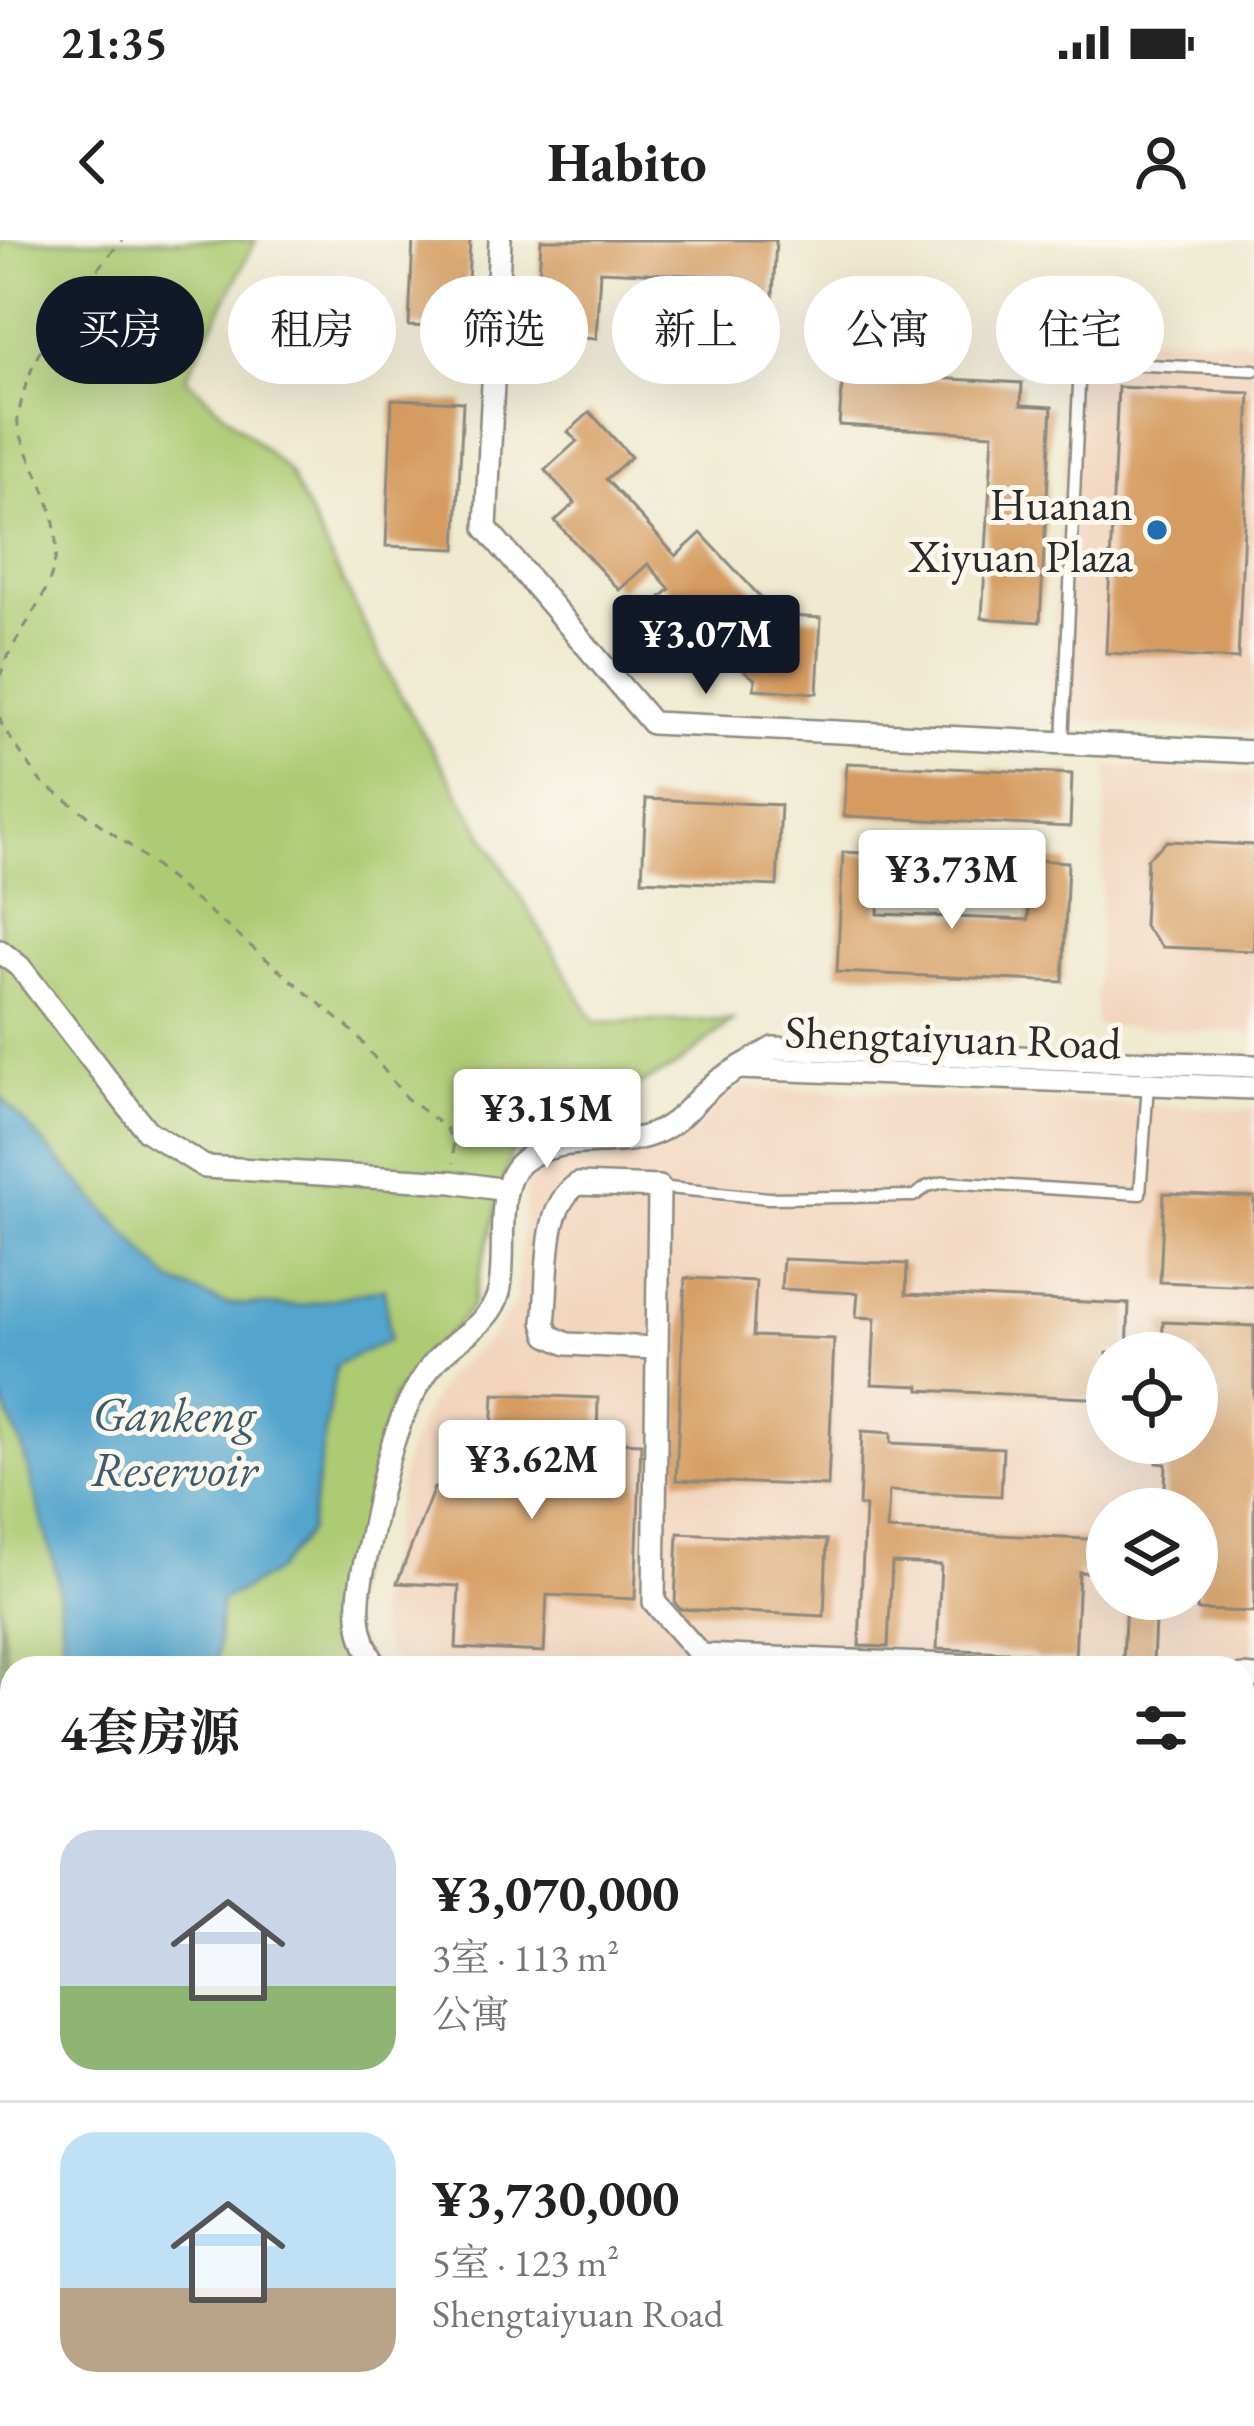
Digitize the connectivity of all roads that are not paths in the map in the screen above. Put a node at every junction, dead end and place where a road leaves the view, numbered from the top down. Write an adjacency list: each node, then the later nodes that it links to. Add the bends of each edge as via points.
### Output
1 (500, 240): 3 (street, via 486,528 652,723)
2 (1254, 370): 3 (lane, via 1080,362)
3 (1063, 743): 4 (street)
4 (1254, 752)
5 (0, 951): 11 (street, via 147,1131 205,1167)
6 (1254, 1066): 7 (street, Shengtaiyuan Road, via 773,1048)
7 (738, 1069): 8 (street, Shengtaiyuan Road); 11 (street, via 669,1127 624,1141 556,1145 526,1158)
8 (1148, 1084): 9 (street, Shengtaiyuan Road); 10 (lane, via 1140,1194 945,1181 914,1196 768,1198)
9 (1254, 1088)
10 (659, 1187): 12 (street); 12 (street, via 578,1184 568,1191 556,1208 544,1322 548,1335 567,1344)
11 (506, 1190): 13 (street, via 499,1295 434,1362 388,1455 358,1610)
12 (656, 1348): 14 (street, via 654,1602 701,1655)
13 (371, 1656)
14 (726, 1656)

